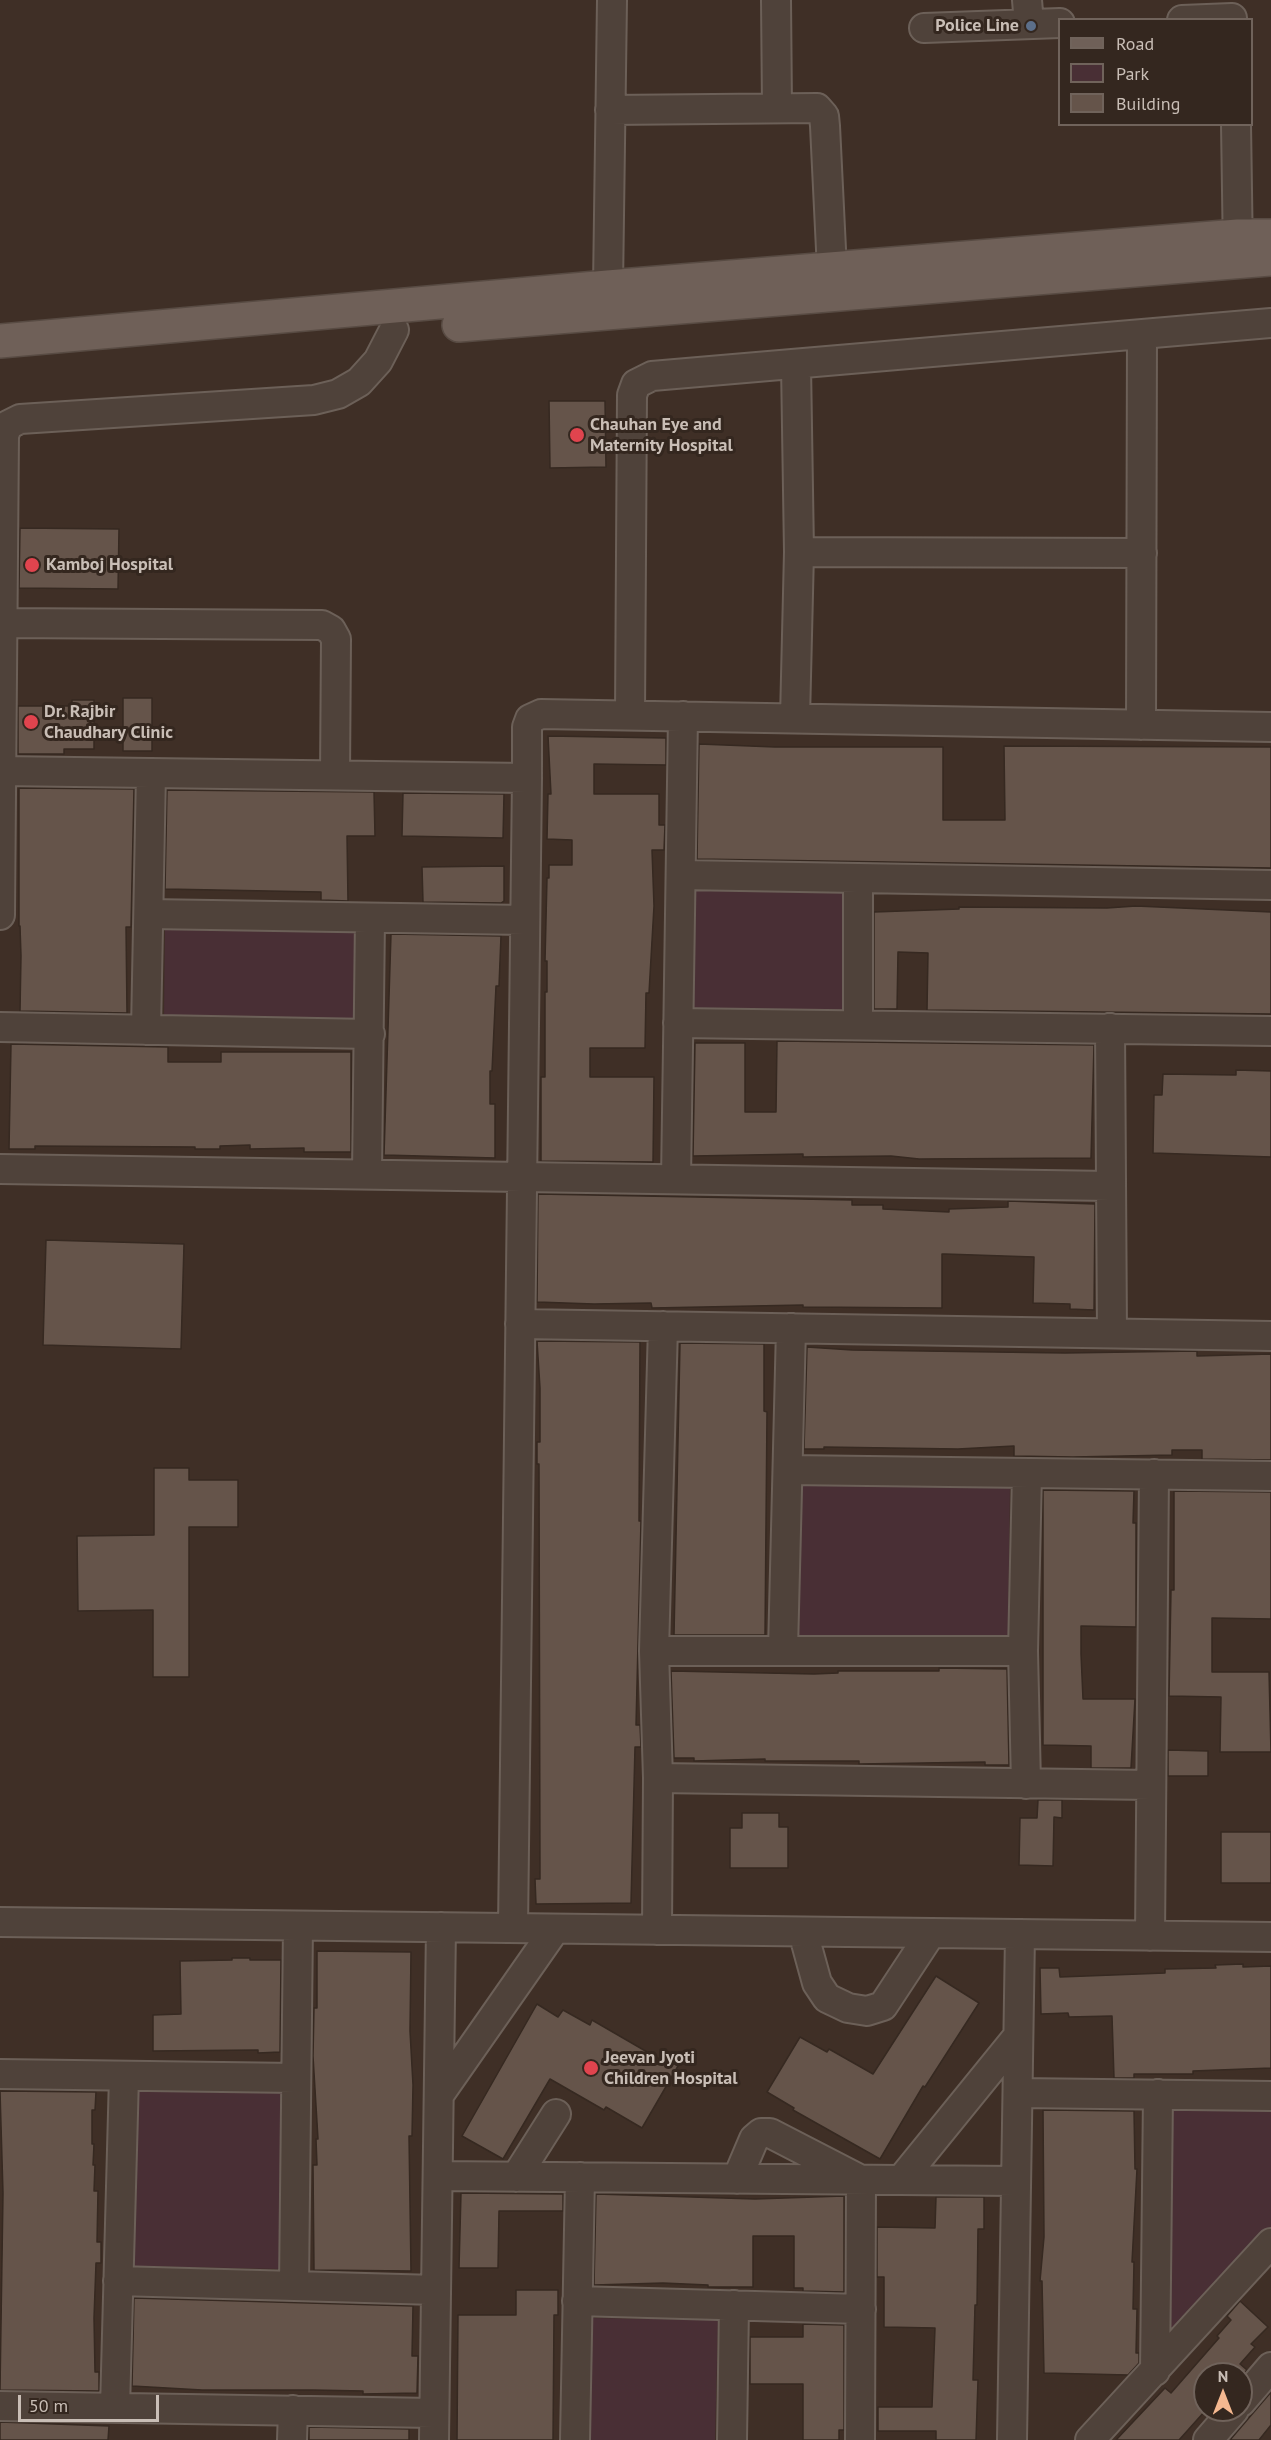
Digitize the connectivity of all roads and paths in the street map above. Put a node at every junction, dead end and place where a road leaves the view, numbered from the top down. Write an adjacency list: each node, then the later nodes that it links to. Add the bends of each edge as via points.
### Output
1 (612, 0): 9 (street)
2 (776, 0): 8 (street)
3 (1028, 12): 6 (street); 7 (street)
4 (1232, 12): 5 (street)
5 (1194, 18)
6 (1058, 23)
7 (924, 28)
8 (777, 108): 9 (street); 14 (street, via 817,108 824,116)
9 (610, 110): 15 (street)
10 (1236, 126): 12 (street)
11 (1271, 236): 12 (main road)
12 (1238, 249): 13 (main road); 14 (main road); 17 (main road)
13 (1271, 259)
14 (832, 270): 15 (main road)
15 (608, 287): 19 (main road)
16 (1271, 322): 18 (street)
17 (394, 330): 20 (main road); 24 (street, via 378,361 359,382 322,398 20,419 8,425 4,435)
18 (1142, 334): 21 (street); 23 (street)
19 (0, 341)
20 (0, 360)
21 (796, 364): 22 (street); 25 (street, via 652,376 636,384 632,395)
22 (799, 552): 23 (street); 27 (street)
23 (1142, 553): 28 (street)
24 (4, 623): 30 (street); 32 (street, via 322,625 336,639)
25 (630, 715): 26 (street); 33 (street, via 540,714 530,719)
26 (683, 716): 27 (street); 34 (street)
27 (795, 718): 28 (street)
28 (1141, 725): 29 (street)
29 (1271, 727)
30 (1, 771): 31 (street); 38 (street)
31 (151, 773): 32 (street); 37 (street)
32 (335, 775): 33 (street)
33 (526, 778): 40 (street)
34 (681, 875): 35 (street); 41 (street)
35 (858, 878): 36 (street); 42 (street)
36 (1271, 885)
37 (149, 914): 39 (street); 45 (street)
38 (0, 915)
39 (370, 918): 40 (street); 47 (street)
40 (525, 920): 50 (street)
41 (678, 1023): 42 (street); 51 (street)
42 (858, 1025): 44 (street)
43 (0, 1027): 45 (street)
44 (1110, 1029): 46 (street); 52 (street)
45 (146, 1030): 47 (street)
46 (1271, 1031)
47 (370, 1034): 49 (street)
48 (0, 1169): 49 (street)
49 (367, 1174): 50 (street)
50 (522, 1176): 51 (street); 53 (street)
51 (676, 1179): 52 (street)
52 (1110, 1186): 56 (street)
53 (520, 1324): 54 (street); 71 (street)
54 (663, 1326): 55 (street); 63 (street)
55 (791, 1328): 56 (street); 58 (street)
56 (1112, 1333): 57 (street)
57 (1271, 1335)
58 (788, 1470): 59 (street); 62 (street)
59 (1027, 1473): 60 (street); 64 (street)
60 (1154, 1474): 61 (street); 67 (street)
61 (1271, 1476)
62 (783, 1650): 63 (street); 64 (street)
63 (654, 1651): 65 (street)
64 (1023, 1651): 66 (street)
65 (658, 1778): 66 (street); 73 (street)
66 (1026, 1784): 67 (street)
67 (1151, 1785): 77 (street)
68 (0, 1922): 69 (street)
69 (298, 1926): 70 (street); 82 (street)
70 (441, 1928): 71 (street); 85 (street)
71 (513, 1928): 72 (street)
72 (555, 1929): 73 (street); 85 (street)
73 (657, 1930): 74 (street)
74 (803, 1932): 75 (street); 75 (street, via 817,1983 827,1998 848,2008 867,2011 883,2006)
75 (931, 1934): 76 (street)
76 (1020, 1934): 77 (street); 79 (street)
77 (1150, 1936): 78 (street)
78 (1271, 1938)
79 (1018, 2036): 83 (street); 93 (street)
80 (0, 2074): 81 (street)
81 (124, 2076): 82 (street); 96 (street)
82 (296, 2078): 97 (street)
83 (1018, 2093): 84 (street); 94 (street)
84 (1158, 2094): 86 (street); 103 (street)
85 (439, 2095): 88 (street)
86 (1271, 2096)
87 (556, 2114): 89 (street)
88 (438, 2176): 89 (street); 98 (street)
89 (516, 2177): 90 (street)
90 (580, 2177): 91 (street); 99 (street)
91 (737, 2179): 92 (street); 92 (street, via 754,2139 761,2133 770,2133)
92 (861, 2180): 93 (street); 101 (street)
93 (901, 2180): 94 (street)
94 (1016, 2181): 114 (street)
95 (1271, 2243): 103 (street)
96 (118, 2281): 97 (street); 106 (street)
97 (294, 2286): 98 (street)
98 (436, 2290): 109 (street)
99 (578, 2301): 100 (street); 111 (street)
100 (734, 2306): 101 (street); 112 (street)
101 (861, 2309): 113 (street)
102 (1271, 2367): 104 (street)
103 (1155, 2371): 115 (street)
104 (1253, 2388)
105 (0, 2406): 106 (street)
106 (115, 2408): 107 (street)
107 (293, 2410): 109 (street); 110 (street)
108 (1224, 2422): 116 (street)
109 (434, 2426)
110 (292, 2440)
111 (574, 2440)
112 (732, 2440)
113 (860, 2440)
114 (1012, 2440)
115 (1090, 2440)
116 (1208, 2440)

